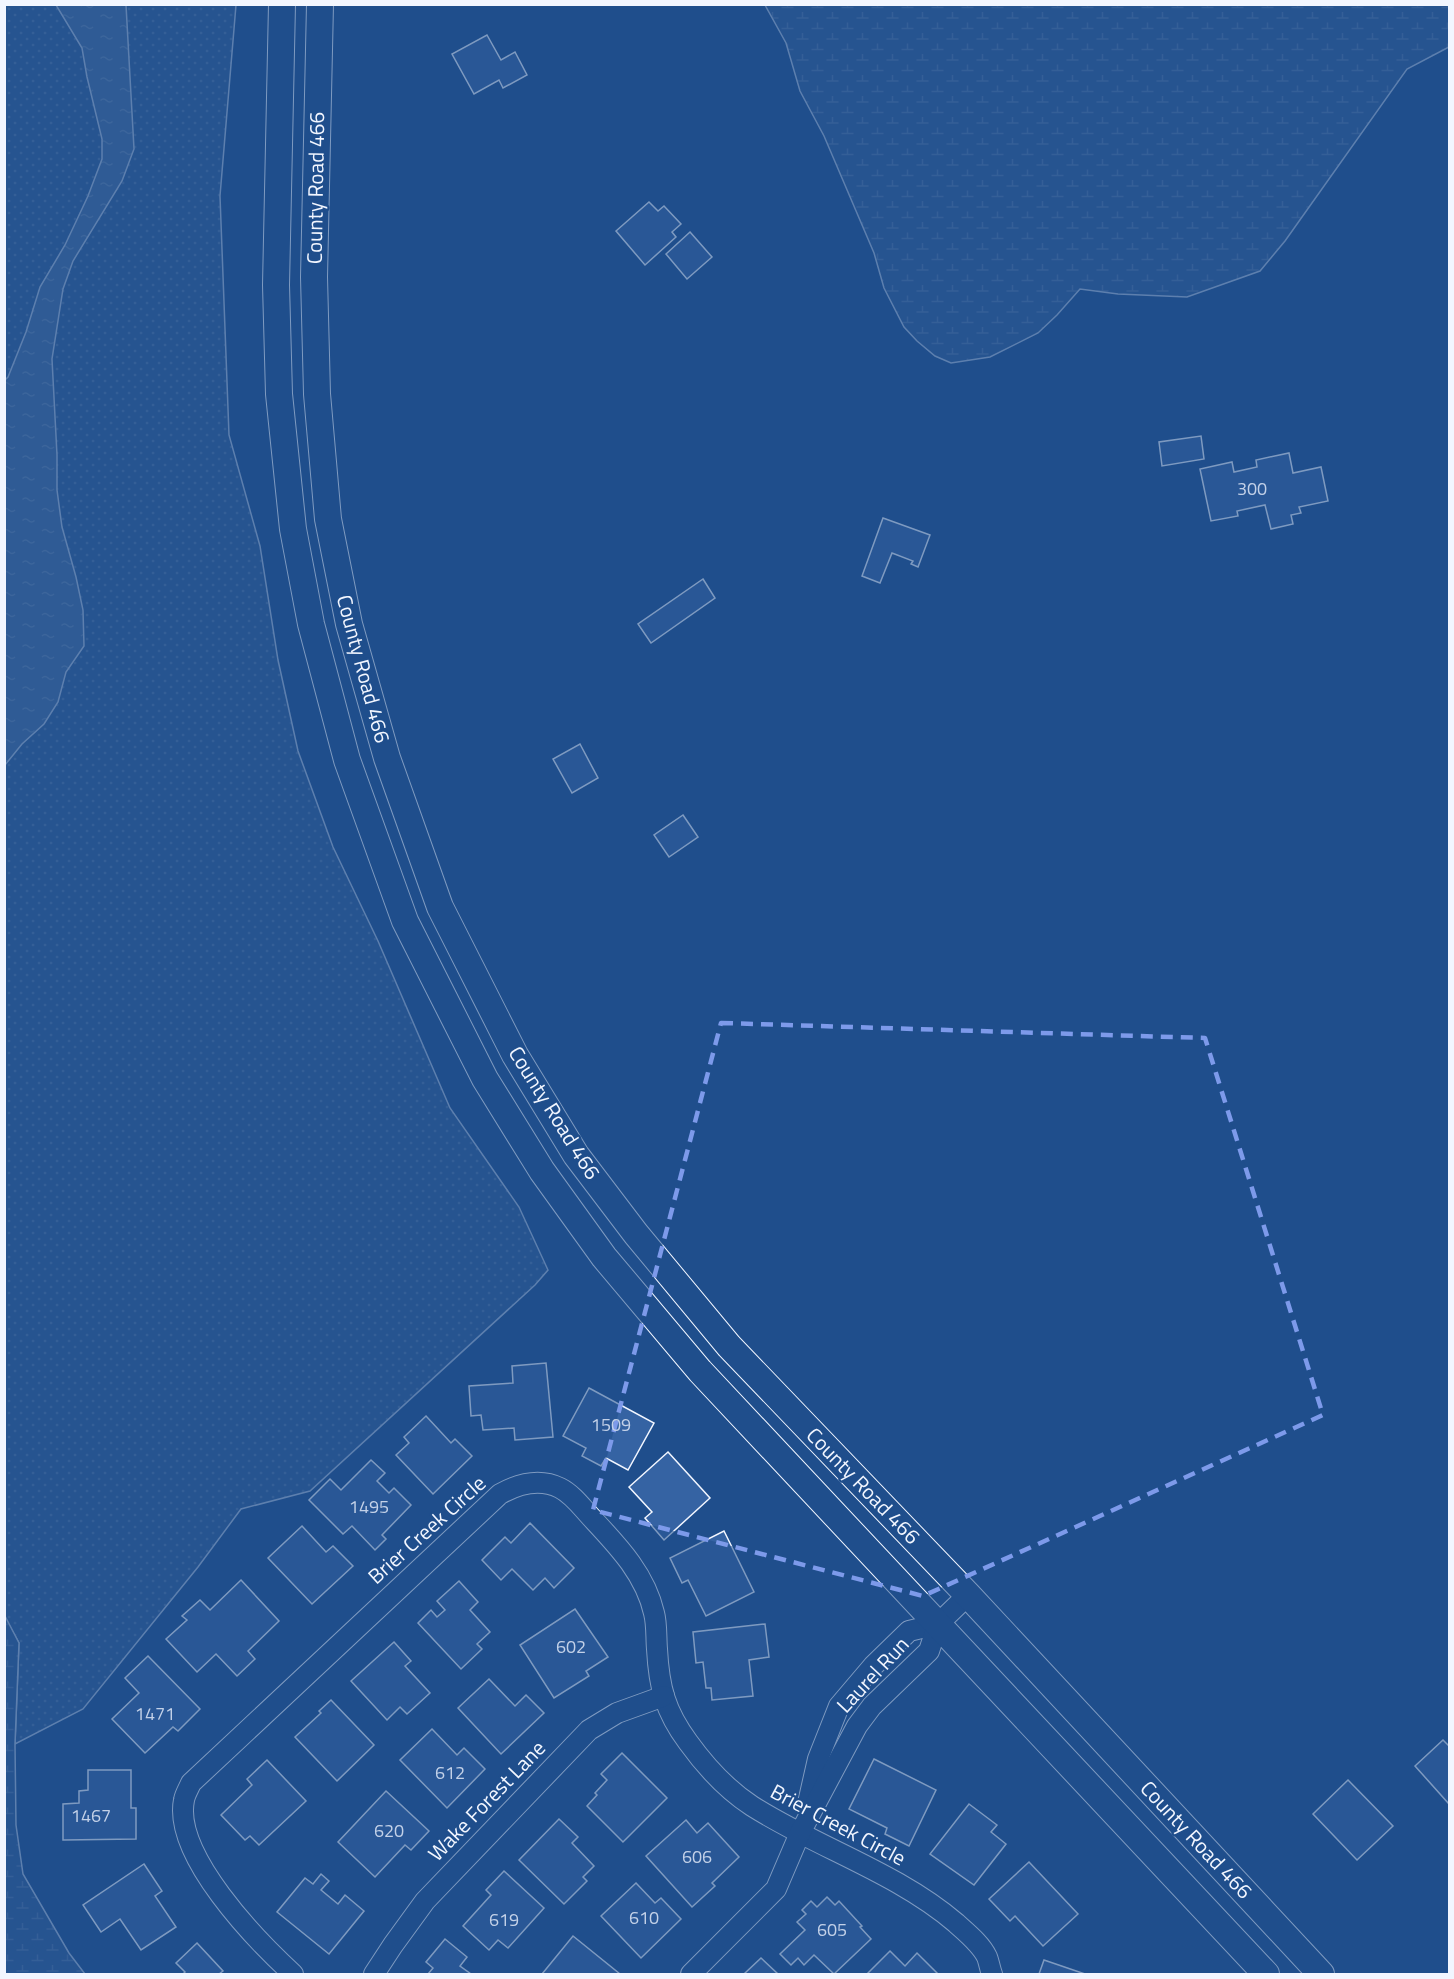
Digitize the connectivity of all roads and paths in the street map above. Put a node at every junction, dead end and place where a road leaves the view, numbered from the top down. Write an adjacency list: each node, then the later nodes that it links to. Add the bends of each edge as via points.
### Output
1 (282, 4): 3 (main road, County Road 466, via 276,285 279,394 293,529 311,624 347,760 405,921)
2 (320, 4): 4 (main road, County Road 466, via 314,276 317,394 328,519 349,624 387,758 440,907)
3 (462, 1033): 4 (main road, via 483,1054 500,1060); 6 (main road, County Road 466, via 485,1079 542,1171 604,1257 700,1371)
4 (515, 1055): 5 (main road, County Road 466, via 576,1155 729,1346)
5 (968, 1595): 6 (street); 14 (main road, County Road 466)
6 (938, 1624): 8 (street, Laurel Run, via 929,1651 872,1706 857,1726); 8 (street, Laurel Run, via 909,1631 839,1706 818,1759); 13 (main road, County Road 466)
7 (664, 1696): 8 (street, Brier Creek Circle, via 681,1733 712,1773 751,1806); 9 (street, Brier Creek Circle, via 654,1614 635,1568 615,1543 559,1487 532,1483 500,1494 191,1783 184,1800 187,1836 199,1860 233,1912); 10 (street, Wake Forest Lane, via 617,1713 589,1730 425,1901)
8 (800, 1833): 11 (street, Laurel Run, via 776,1888); 12 (street, Brier Creek Circle, via 933,1904 979,1946)
9 (293, 1974)
10 (374, 1974)
11 (691, 1974)
12 (992, 1974)
13 (1266, 1974)
14 (1321, 1974)

